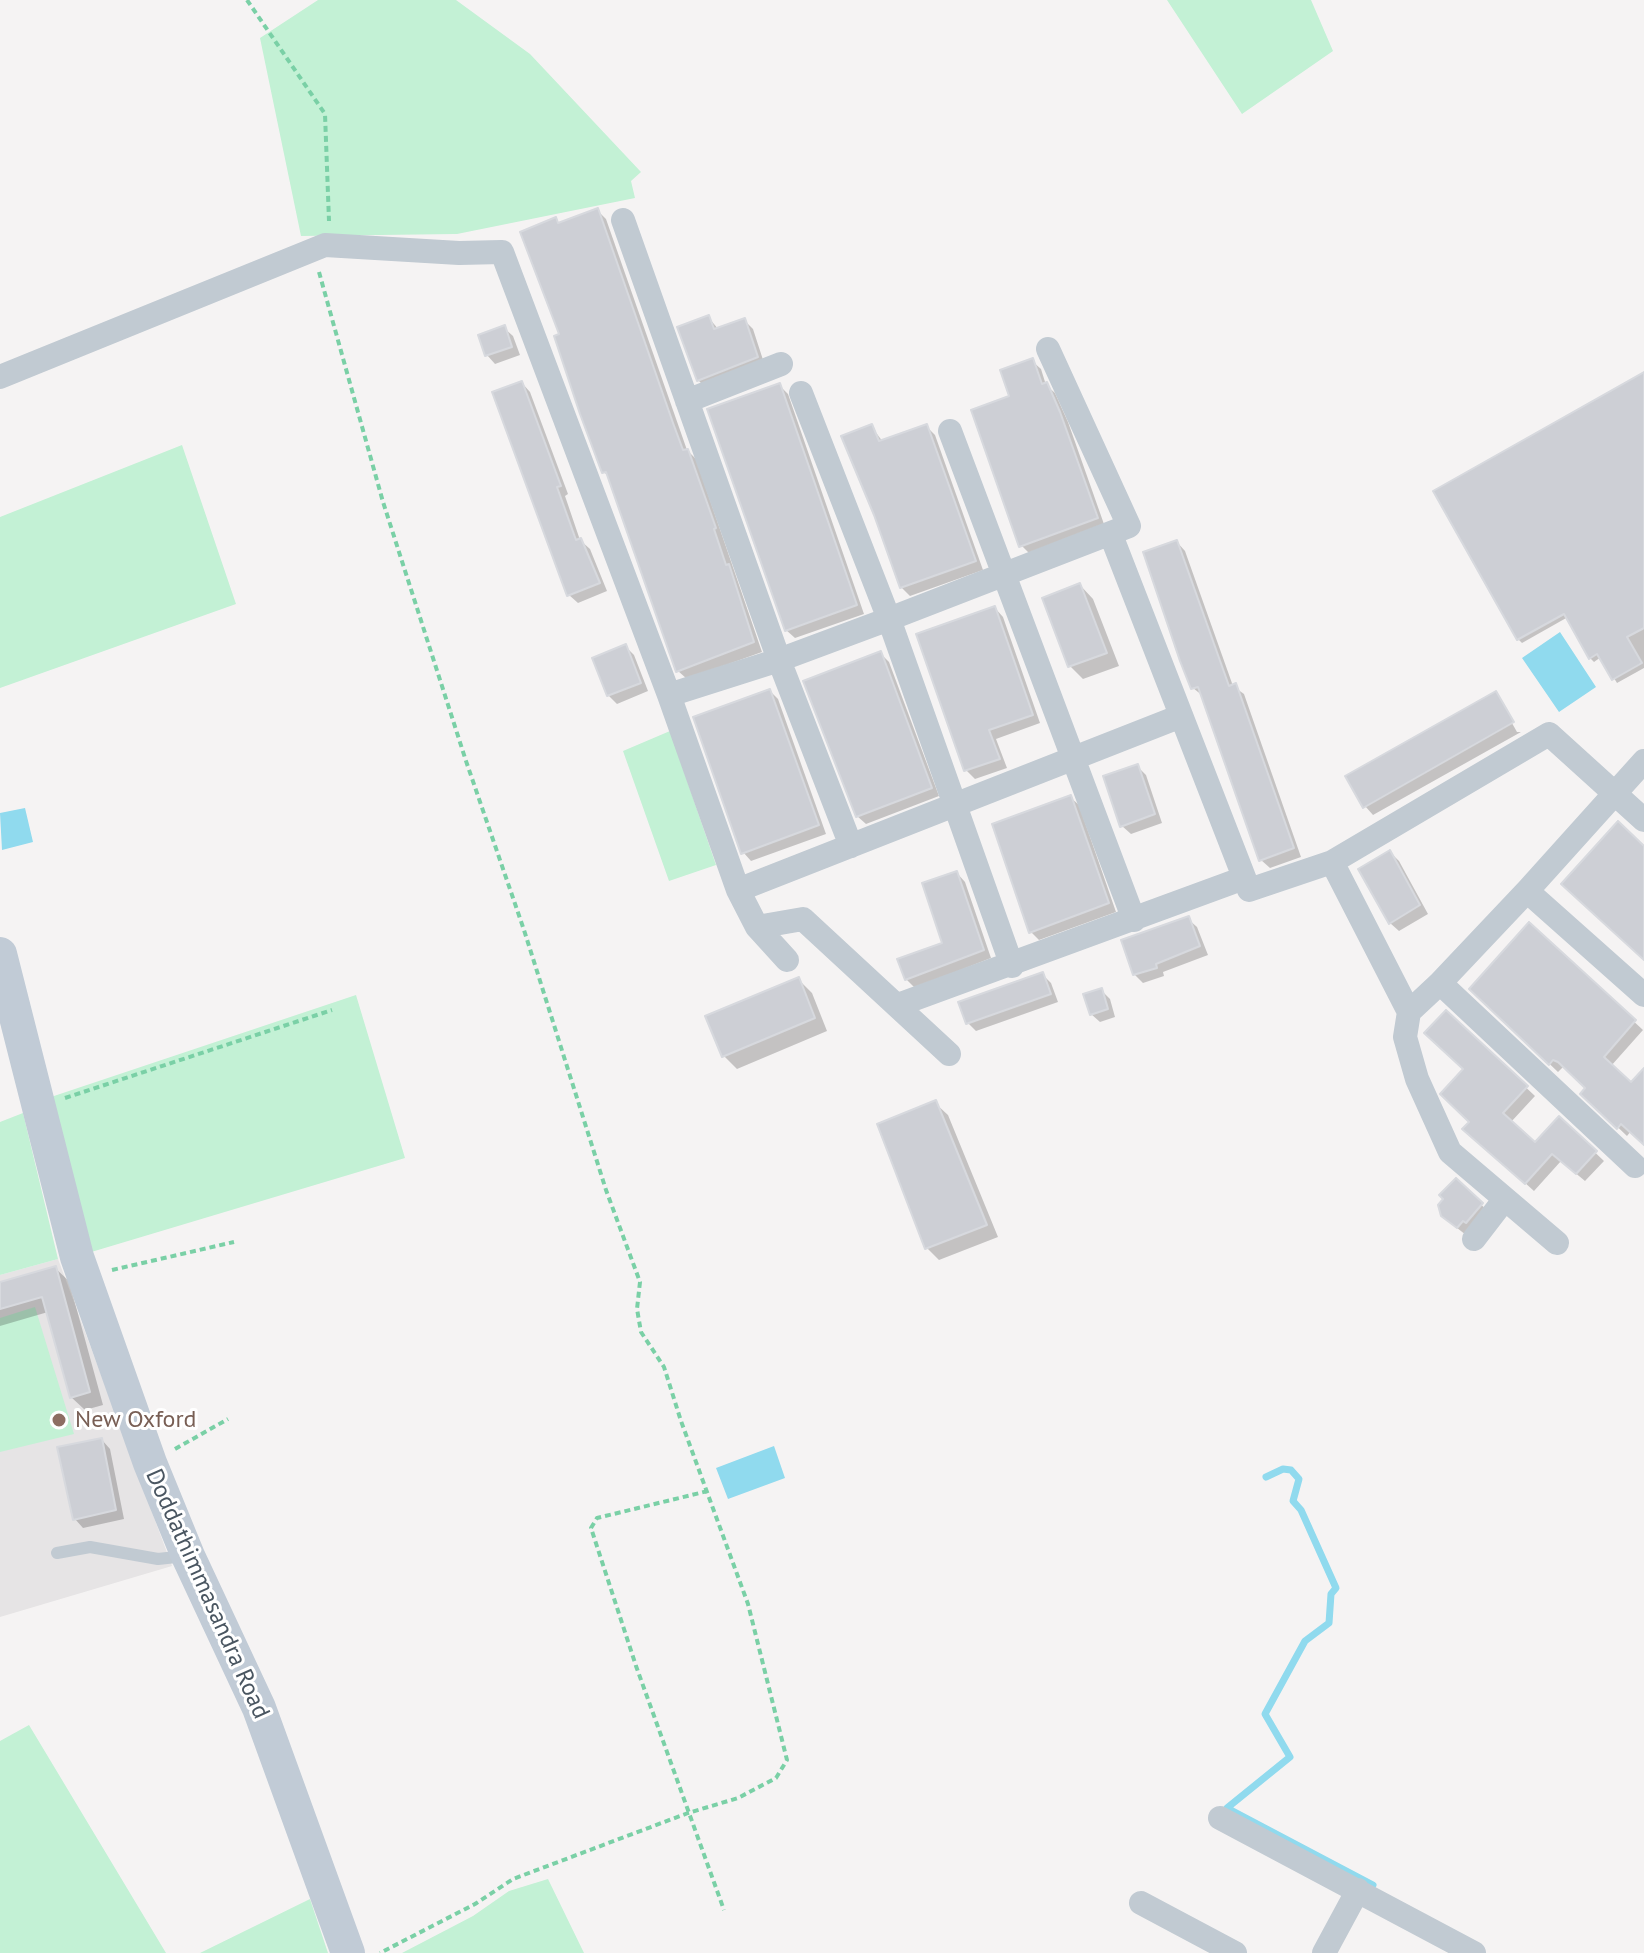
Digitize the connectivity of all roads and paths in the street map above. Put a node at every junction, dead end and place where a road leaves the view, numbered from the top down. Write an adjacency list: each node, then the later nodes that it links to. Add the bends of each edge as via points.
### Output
1 (247, 0): 3 (path, via 325,114)
2 (623, 220): 8 (street)
3 (321, 248): 6 (street); 14 (street, via 502,252); 46 (path, via 388,518 640,1282 641,1332 664,1367)
4 (1048, 349): 10 (street, via 1129,526)
5 (781, 364): 8 (street)
6 (0, 377)
7 (801, 393): 12 (street)
8 (687, 401): 13 (street)
9 (950, 431): 11 (street)
10 (1111, 535): 11 (street); 15 (street)
11 (1002, 575): 12 (street); 16 (street)
12 (889, 619): 13 (street); 19 (street)
13 (779, 660): 14 (street); 21 (street)
14 (669, 695): 24 (street)
15 (1181, 716): 16 (street); 23 (street)
16 (1074, 759): 19 (street); 26 (street)
17 (1644, 761): 18 (street)
18 (1614, 792): 20 (street); 22 (street, via 1549,734); 25 (street)
19 (955, 806): 21 (street); 30 (street)
20 (1644, 820)
21 (851, 846): 24 (street)
22 (1332, 862): 23 (street, via 1249,890); 35 (street)
23 (1244, 878): 26 (street)
24 (738, 890): 27 (street)
25 (1527, 891): 31 (street); 32 (street)
26 (1134, 920): 30 (street)
27 (757, 927): 29 (street); 33 (street, via 803,919)
28 (0, 954): 37 (street, Doddathimmasandra Road)
29 (787, 960)
30 (1012, 966): 33 (street)
31 (1440, 983): 35 (street); 38 (street)
32 (1644, 995)
33 (898, 1005): 36 (street)
34 (332, 1010): 37 (path)
35 (1409, 1012): 39 (street, via 1405,1037 1417,1079 1450,1152)
36 (949, 1054)
37 (39, 1107): 43 (street, Doddathimmasandra Road)
38 (1635, 1166)
39 (1504, 1200): 40 (street); 42 (street)
40 (1474, 1239)
41 (234, 1242): 43 (path)
42 (1557, 1243)
43 (85, 1276): 45 (street, Doddathimmasandra Road)
44 (228, 1419): 45 (path)
45 (150, 1463): 48 (street, Doddathimmasandra Road)
46 (708, 1491): 49 (path, via 748,1604 787,1760 776,1778 738,1798); 49 (path, via 597,1518 591,1528)
47 (57, 1553): 48 (lane, via 90,1547 158,1559)
48 (188, 1556): 54 (street, Doddathimmasandra Road, via 259,1708)
49 (688, 1813): 53 (path); 55 (path, via 513,1879)
50 (1220, 1818): 51 (street)
51 (1358, 1890): 57 (street); 58 (street)
52 (1141, 1903): 56 (street)
53 (724, 1910)
54 (348, 1953)
55 (380, 1953)
56 (1235, 1953)
57 (1324, 1953)
58 (1474, 1953)

